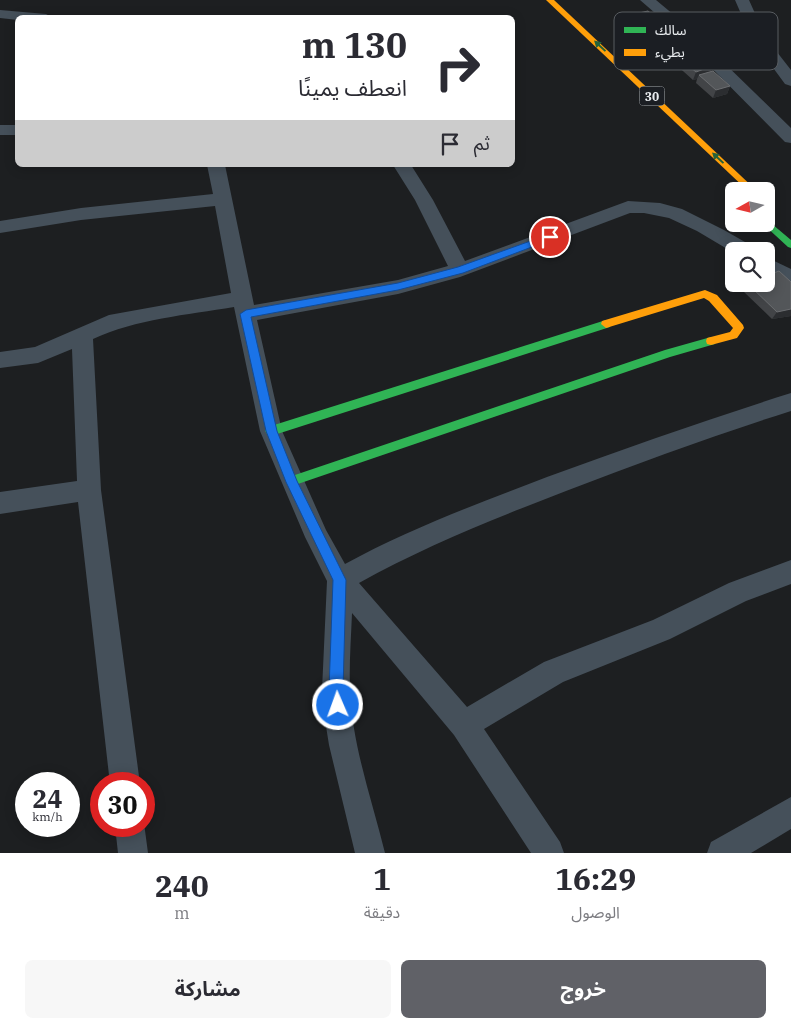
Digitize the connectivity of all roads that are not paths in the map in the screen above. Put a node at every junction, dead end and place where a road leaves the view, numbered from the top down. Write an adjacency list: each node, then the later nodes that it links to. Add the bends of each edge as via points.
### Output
1 (550, 0): 10 (street, 30, one-way to 1)
2 (647, 0): 5 (street)
3 (742, 0): 6 (street)
4 (540, 7): 9 (street)
5 (661, 12)
6 (747, 12)
7 (0, 14): 8 (street)
8 (15, 15)
9 (560, 26)
10 (614, 60)
11 (778, 64): 14 (street)
12 (625, 70): 20 (street, 30, one-way to 12)
13 (722, 70): 17 (street)
14 (791, 81)
15 (0, 130): 16 (street)
16 (15, 130)
17 (791, 138)
18 (216, 167): 21 (street)
19 (403, 167): 27 (street)
20 (744, 182)
21 (222, 199): 22 (street, via 81,214); 29 (street)
22 (0, 227)
23 (775, 230): 25 (street)
24 (730, 242): 27 (street, via 680,215 644,206 628,206)
25 (791, 245)
26 (775, 269): 28 (street)
27 (460, 270): 29 (street, via 398,286)
28 (791, 278)
29 (244, 306): 30 (street, via 134,316); 33 (street)
30 (82, 336): 31 (street, via 38,355); 35 (street)
31 (0, 360)
32 (791, 402): 38 (street, via 683,436 501,505 382,557)
33 (272, 431): 34 (street); 34 (street, via 551,340 705,294 713,298 738,325 732,335 660,356)
34 (292, 482): 38 (street)
35 (89, 490): 36 (street); 40 (street)
36 (0, 503)
37 (791, 572): 39 (street, via 738,592 661,630 554,672)
38 (340, 580): 39 (street); 44 (street, via 336,690 339,720)
39 (464, 725): 45 (street)
40 (124, 772)
41 (791, 812): 46 (street)
42 (131, 837): 43 (street)
43 (133, 853)
44 (370, 853)
45 (549, 853)
46 (722, 853)

